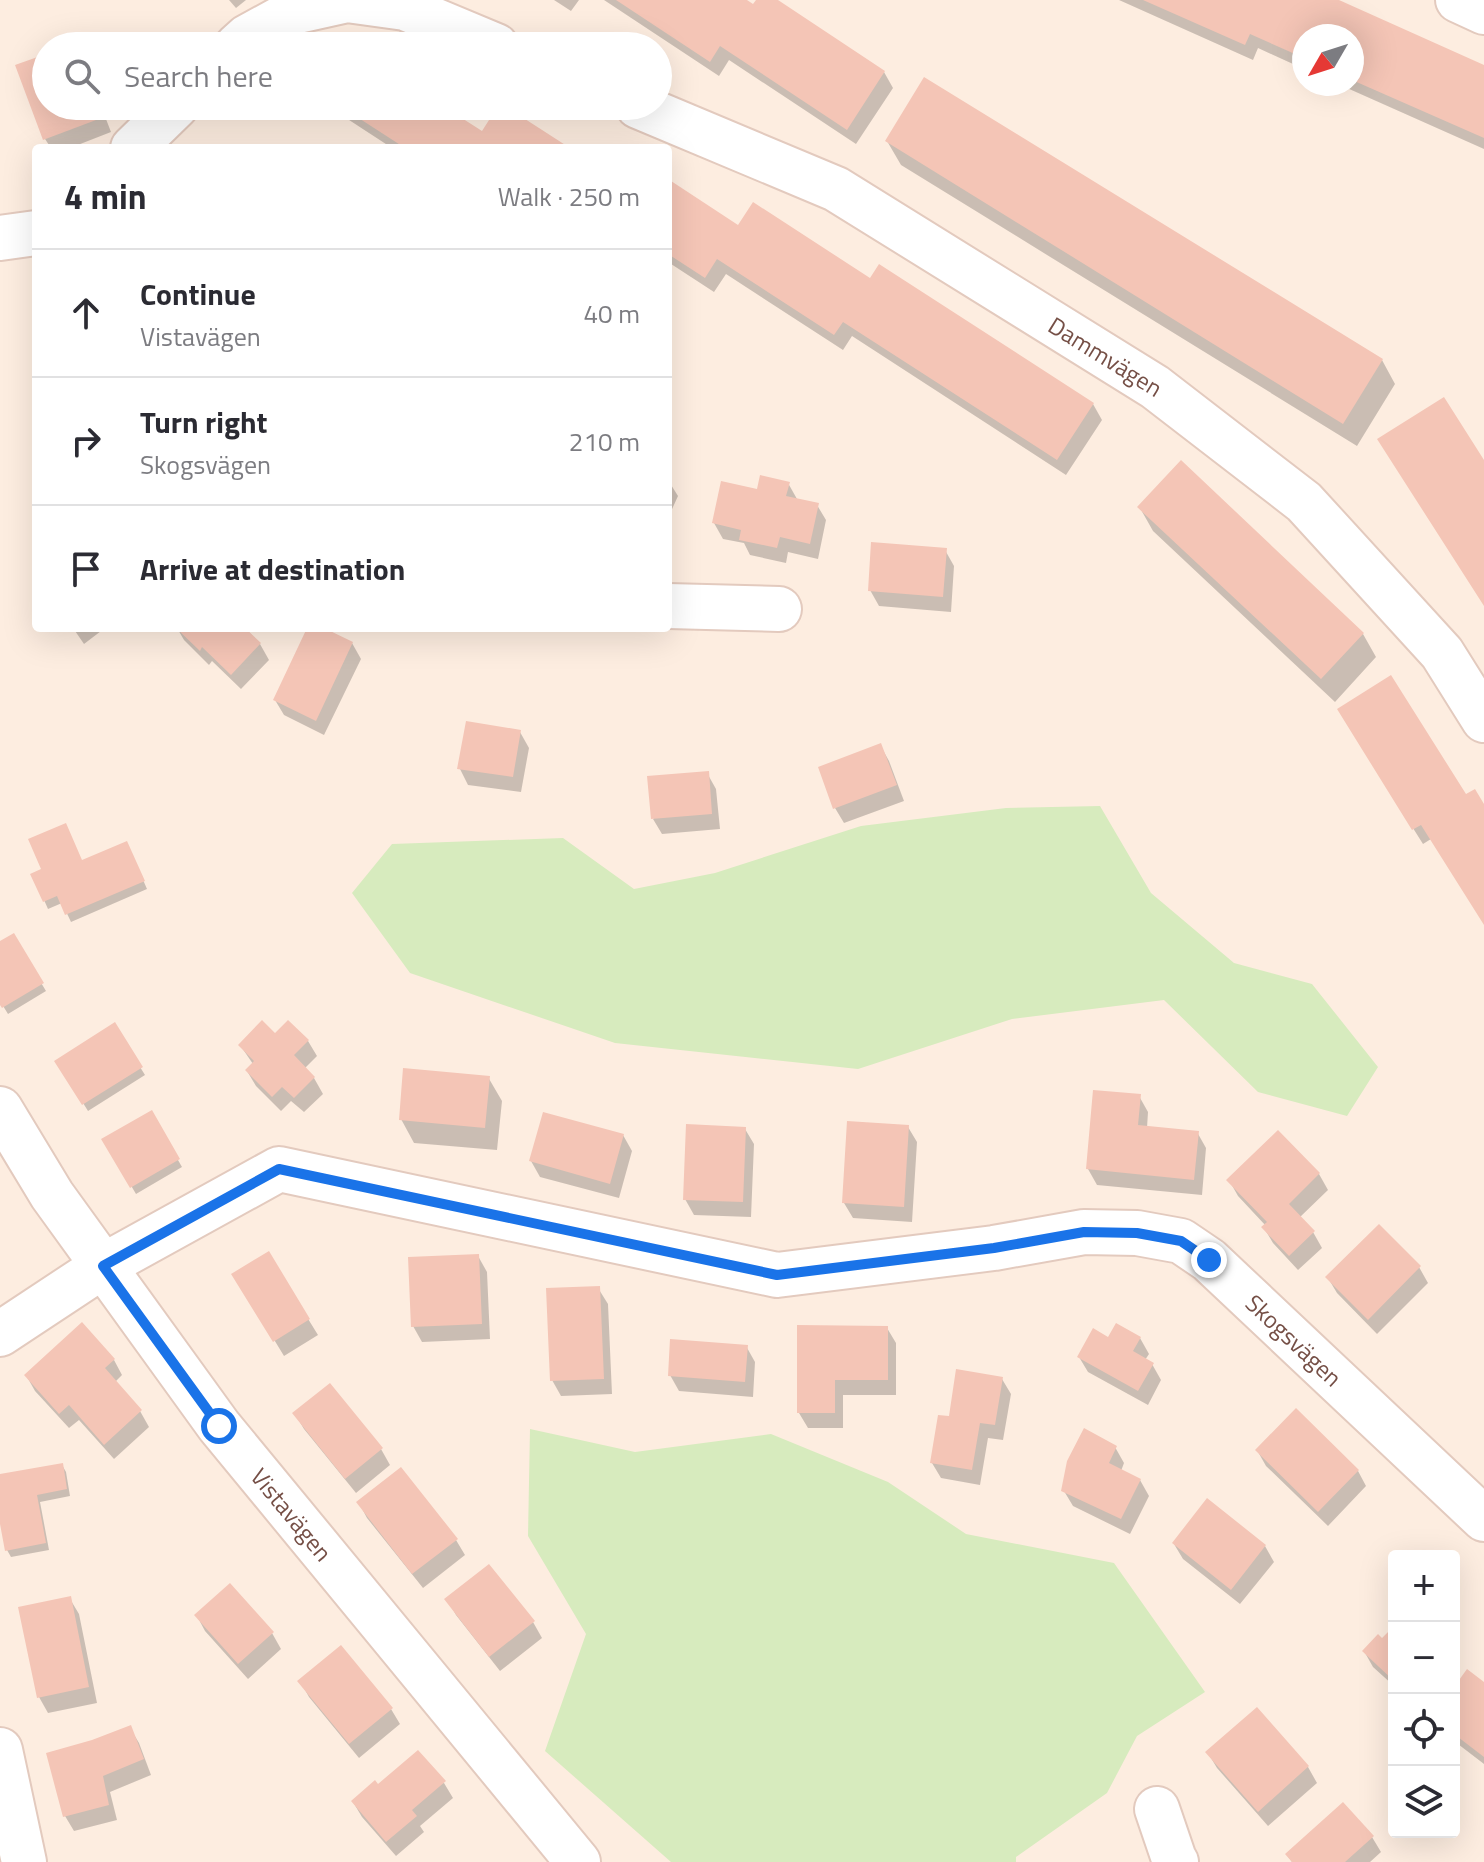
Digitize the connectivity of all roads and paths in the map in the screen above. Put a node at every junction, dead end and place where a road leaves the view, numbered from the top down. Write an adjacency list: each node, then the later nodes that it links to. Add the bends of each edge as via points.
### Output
1 (1458, 0): 2 (street)
2 (1484, 12)
3 (256, 32): 4 (street, via 293,12 347,0 405,8)
4 (462, 32)
5 (162, 120): 7 (street)
6 (671, 120): 12 (street, Dammvägen, via 836,189 1155,387 1304,502 1442,653)
7 (137, 144)
8 (32, 234): 9 (street)
9 (0, 238)
10 (672, 606): 11 (street)
11 (779, 609)
12 (1484, 720)
13 (0, 1109): 14 (street, Vistavägen)
14 (103, 1266): 15 (street, Skogsvägen); 16 (street, Skogsvägen, via 279,1169 777,1275 1084,1232 1181,1241 1209,1260); 20 (street, Vistavägen, via 219,1426)
15 (0, 1334)
16 (1484, 1519)
17 (0, 1750): 19 (street)
18 (1157, 1809): 21 (street)
19 (24, 1862)
20 (578, 1862)
21 (1176, 1862)

